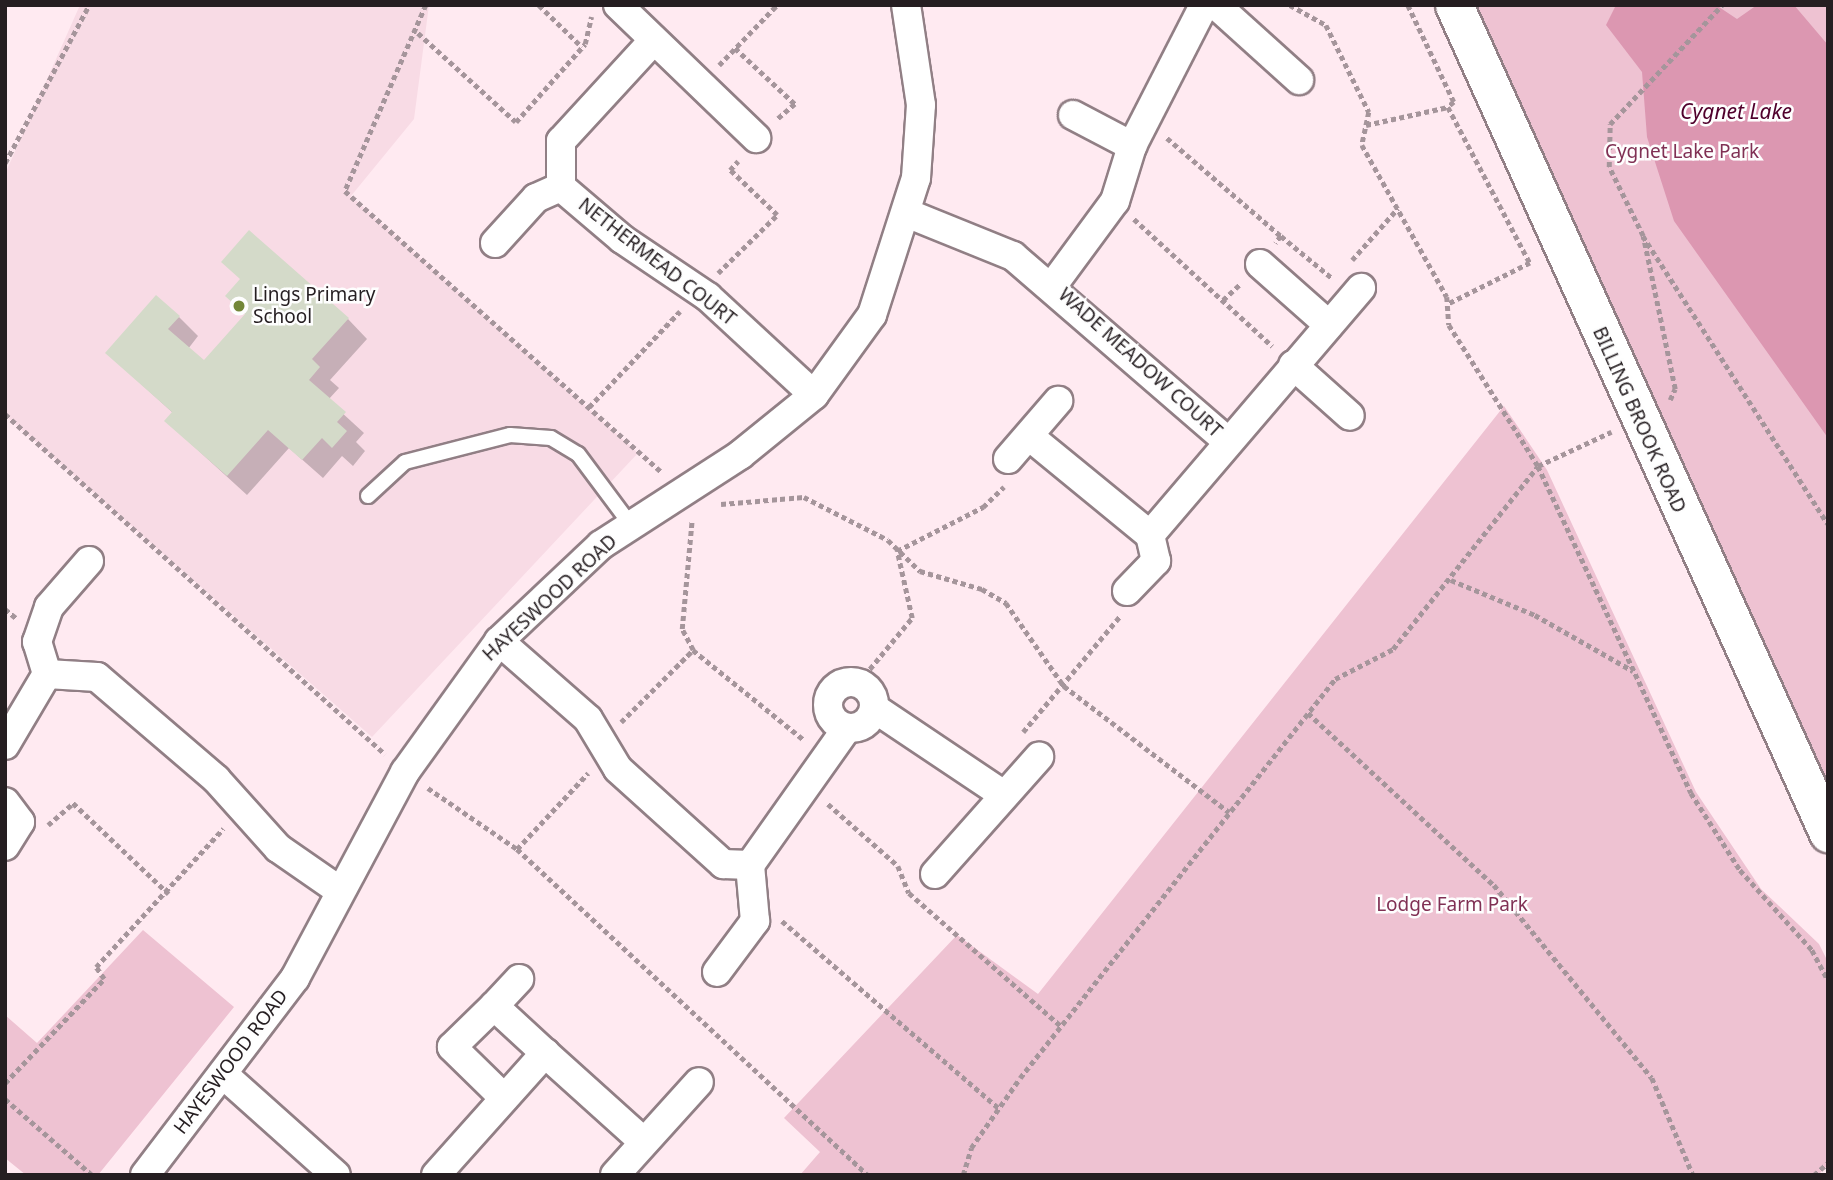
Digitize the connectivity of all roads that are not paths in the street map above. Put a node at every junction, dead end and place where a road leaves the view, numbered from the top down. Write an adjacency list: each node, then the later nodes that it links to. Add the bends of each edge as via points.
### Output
1 (618, 5): 6 (street)
2 (906, 5): 12 (street, HAYESWOOD ROAD, via 920,105)
3 (1203, 5): 10 (street, WADE MEADOW COURT)
4 (1216, 5): 7 (street)
5 (1454, 5): 38 (street, BILLING BROOK ROAD)
6 (653, 41): 9 (street); 11 (street, NETHERMEAD COURT, via 561,141)
7 (1299, 80)
8 (1073, 116): 10 (street)
9 (756, 138)
10 (1132, 146): 15 (street, WADE MEADOW COURT, via 1115,201)
11 (561, 187): 13 (street, NETHERMEAD COURT, via 536,198); 19 (street, NETHERMEAD COURT, via 622,239 699,291)
12 (909, 215): 15 (street, WADE MEADOW COURT, via 1013,256); 19 (street, HAYESWOOD ROAD, via 872,315)
13 (495, 243)
14 (1260, 264): 17 (street)
15 (1053, 285): 22 (street, WADE MEADOW COURT)
16 (1361, 288): 17 (street, WADE MEADOW COURT)
17 (1329, 325): 18 (street, WADE MEADOW COURT)
18 (1293, 365): 21 (street); 22 (street, WADE MEADOW COURT)
19 (814, 395): 26 (street, HAYESWOOD ROAD, via 688,500)
20 (1058, 401): 23 (street)
21 (1350, 416)
22 (1227, 440): 27 (street, WADE MEADOW COURT)
23 (1037, 443): 24 (street); 27 (street)
24 (1008, 459)
25 (368, 496): 26 (lane, via 405,462 510,435 551,438 578,454)
26 (631, 525): 30 (street, HAYESWOOD ROAD)
27 (1150, 535): 29 (street, via 1156,561)
28 (89, 561): 31 (street, via 49,607 37,642)
29 (1127, 591)
30 (499, 641): 40 (street, via 588,719 618,769 723,864); 42 (street, HAYESWOOD ROAD, via 405,772)
31 (47, 674): 34 (street); 42 (street, via 97,677 216,779 239,811 278,848)
32 (874, 708): 33 (street, via 863,725); 33 (street, via 871,692 858,683 837,687 829,700 832,717); 36 (street)
33 (847, 728): 40 (street)
34 (5, 744)
35 (1038, 757): 36 (street)
36 (1004, 795): 41 (street)
37 (5, 802): 39 (street, via 19,817)
38 (1828, 833)
39 (12, 838)
40 (750, 865): 43 (street, via 755,921)
41 (934, 874)
42 (340, 891): 47 (street, HAYESWOOD ROAD, via 295,978)
43 (717, 972)
44 (519, 979): 45 (street)
45 (494, 1006): 46 (street); 49 (street, via 453,1048)
46 (545, 1053): 49 (street); 50 (street)
47 (224, 1075): 51 (street, HAYESWOOD ROAD); 52 (street)
48 (699, 1082): 50 (street)
49 (504, 1098): 53 (street)
50 (645, 1142): 54 (street)
51 (145, 1175)
52 (336, 1175)
53 (436, 1175)
54 (615, 1175)

